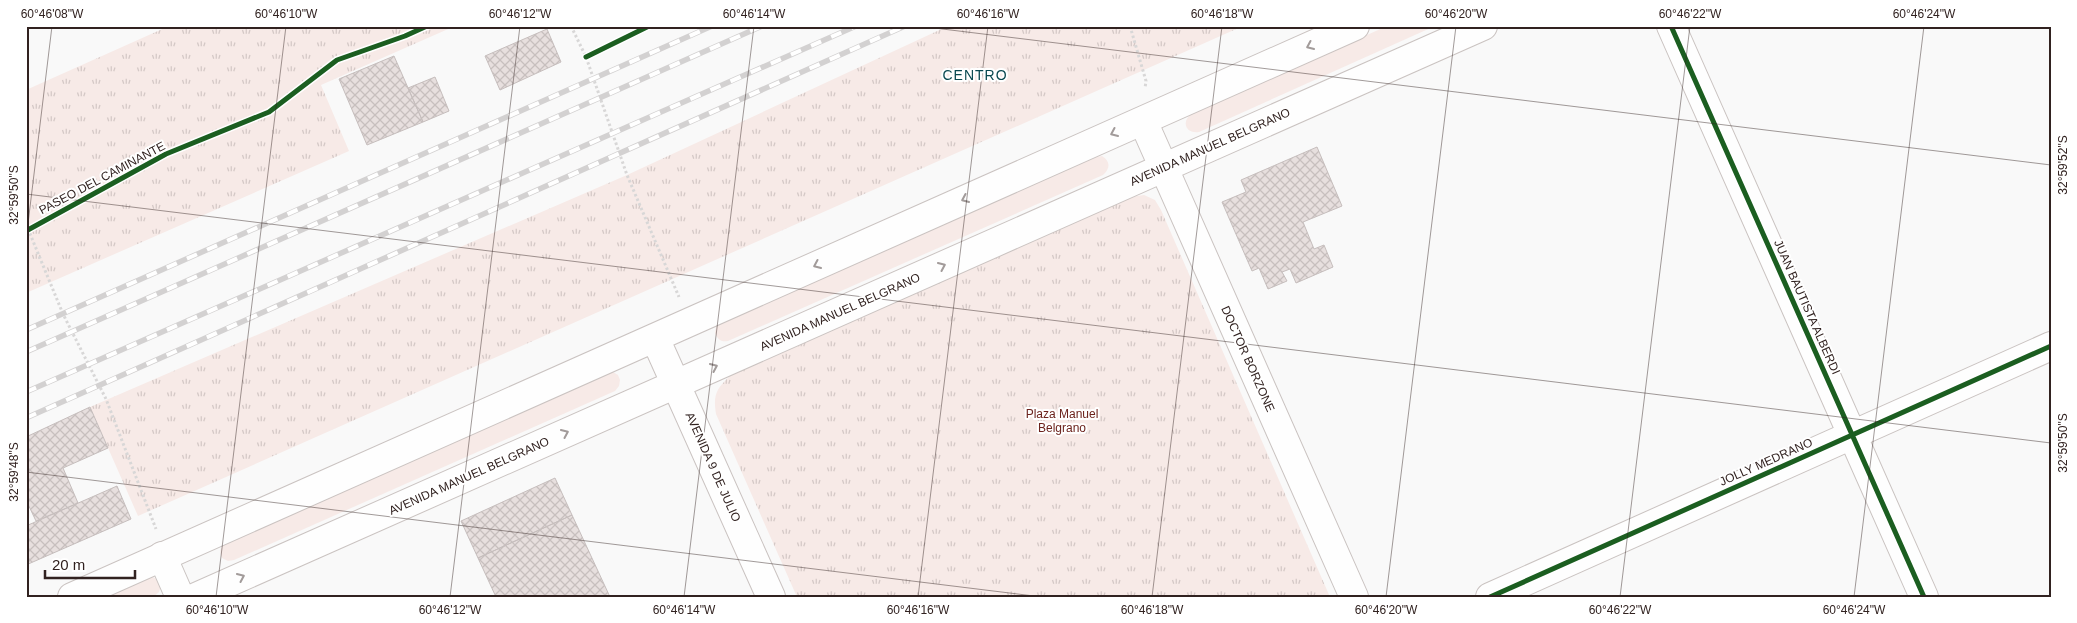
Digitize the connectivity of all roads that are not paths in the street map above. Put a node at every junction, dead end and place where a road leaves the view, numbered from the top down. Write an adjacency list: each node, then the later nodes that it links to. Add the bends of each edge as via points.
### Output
1 (1355, 26): 4 (main road, one-way to 4)
2 (1483, 26): 5 (main road, AVENIDA MANUEL BELGRANO)
3 (1671, 26): 9 (main road, JUAN BAUTISTA ALBERDI)
4 (1143, 121): 5 (main road, DOCTOR BORZONE); 6 (main road, one-way to 6)
5 (1163, 168): 8 (main road, AVENIDA MANUEL BELGRANO, one-way to 5); 15 (main road, DOCTOR BORZONE)
6 (655, 338): 8 (main road, AVENIDA 9 DE JULIO); 10 (main road)
7 (2051, 346): 9 (main road, JOLLY MEDRANO)
8 (676, 384): 13 (main road, AVENIDA MANUEL BELGRANO, one-way to 8); 14 (main road, AVENIDA 9 DE JULIO)
9 (1852, 435): 16 (main road, JOLLY MEDRANO); 17 (main road, JUAN BAUTISTA ALBERDI)
10 (162, 556): 11 (main road); 12 (main road)
11 (72, 597)
12 (180, 597)
13 (196, 597)
14 (771, 597)
15 (1354, 597)
16 (1490, 597)
17 (1924, 597)

